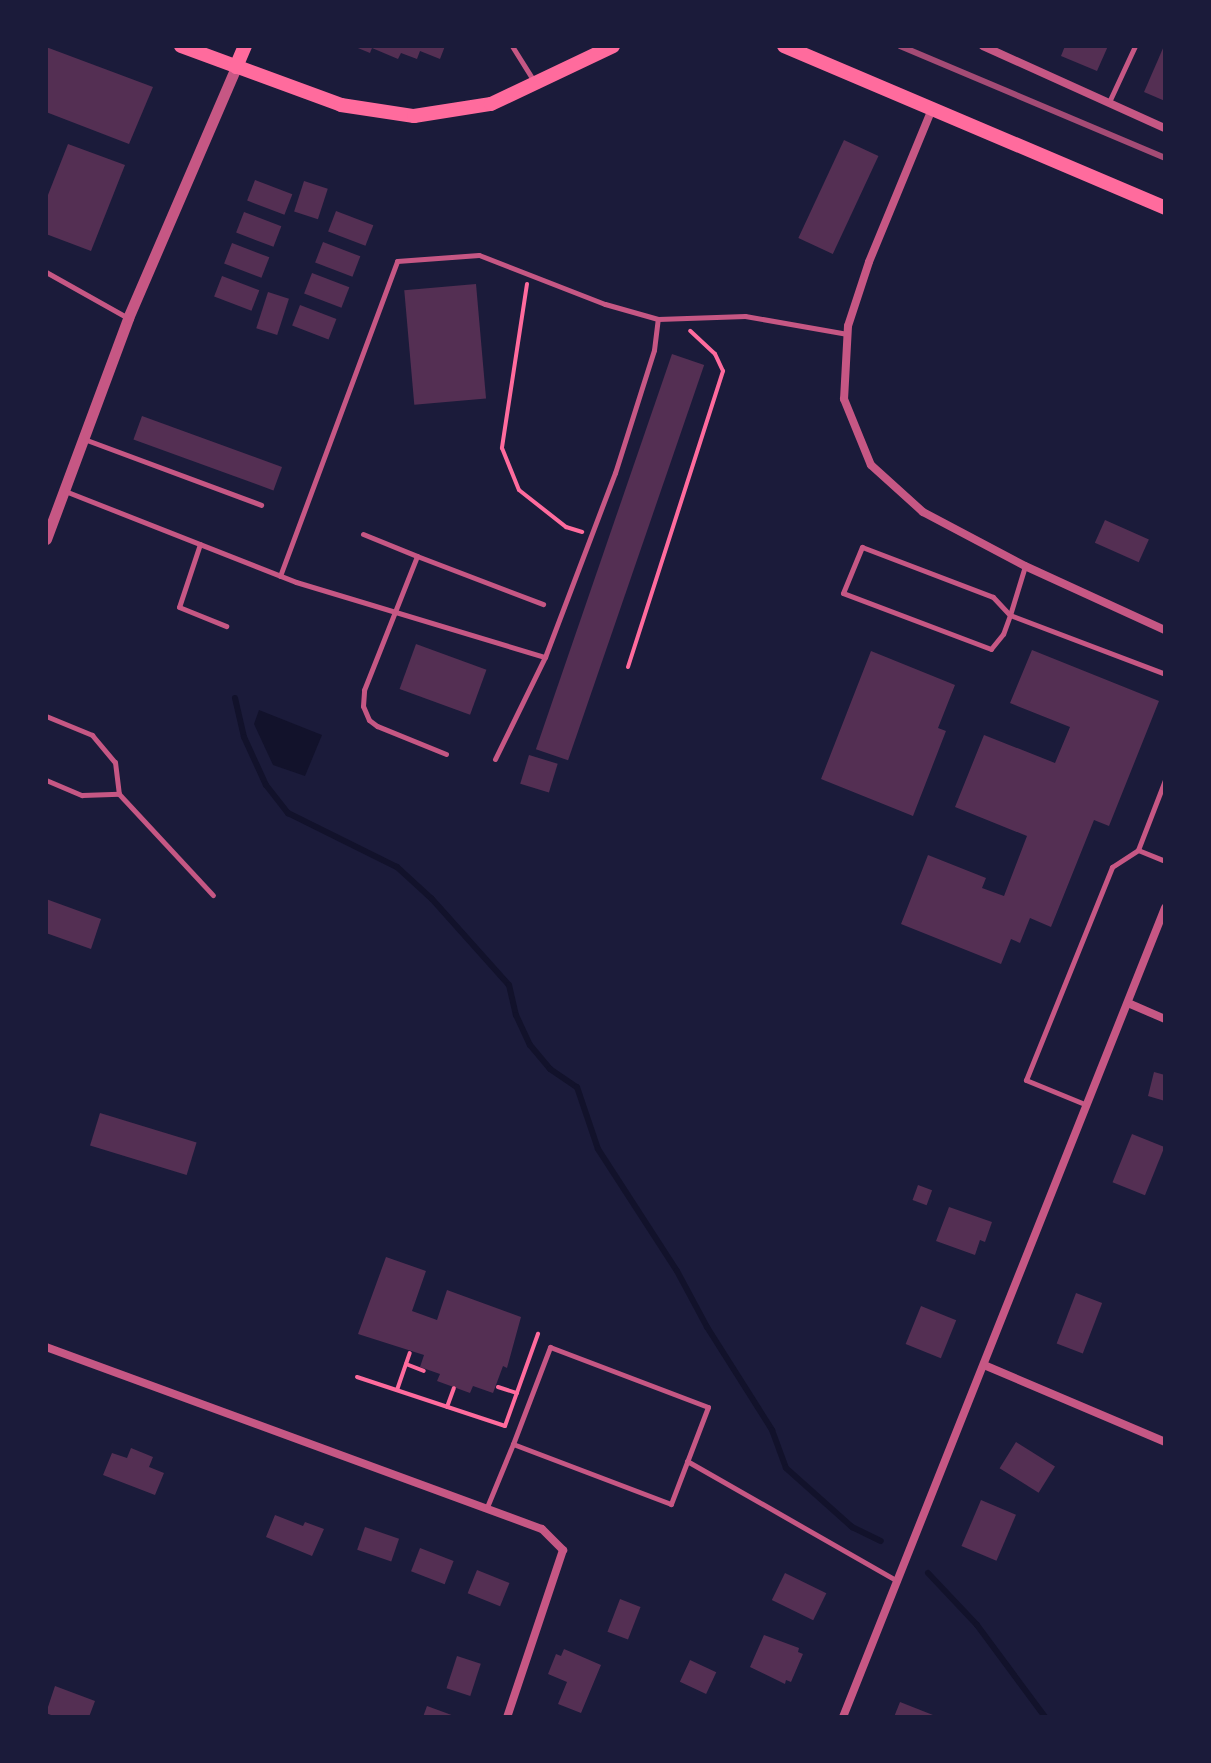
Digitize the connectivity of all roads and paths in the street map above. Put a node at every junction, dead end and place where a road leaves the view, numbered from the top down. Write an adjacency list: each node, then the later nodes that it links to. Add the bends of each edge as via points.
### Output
1 (181, 46): 8 (main road)
2 (245, 46): 8 (main road)
3 (512, 46): 9 (lane)
4 (613, 46): 9 (main road)
5 (784, 46): 11 (main road)
6 (983, 46): 10 (street)
7 (1135, 46): 10 (lane)
8 (236, 67): 9 (main road, via 341,105 414,116 491,104); 16 (street)
9 (536, 84)
10 (1109, 102): 12 (street)
11 (932, 109): 13 (main road); 19 (street, via 869,262)
12 (1165, 128)
13 (1165, 208)
14 (46, 272): 16 (lane)
15 (529, 274): 18 (lane); 24 (path, via 502,448 519,490 566,527); 29 (lane, via 479,255 397,261)
16 (128, 318): 20 (street)
17 (672, 318): 18 (lane); 19 (lane, via 745,316); 36 (path, via 699,337 723,371)
18 (658, 319): 24 (lane, via 650,364)
19 (847, 334): 28 (street, via 844,399 871,465 923,512)
20 (83, 439): 21 (street); 22 (lane)
21 (64, 491): 25 (street); 26 (lane)
22 (261, 505)
23 (363, 534): 27 (lane)
24 (592, 535): 35 (lane)
25 (46, 539)
26 (200, 544): 29 (lane); 33 (lane, via 179,607)
27 (417, 556): 30 (lane); 31 (lane)
28 (1025, 566): 32 (lane); 34 (street)
29 (280, 576): 31 (lane)
30 (543, 604)
31 (397, 612): 35 (lane); 39 (lane, via 364,690 363,706 377,726)
32 (1010, 615): 32 (lane, via 991,649 843,593 862,547 993,597); 37 (lane)
33 (226, 626)
34 (1165, 630)
35 (545, 657): 40 (lane)
36 (628, 667)
37 (1165, 674)
38 (46, 716): 43 (lane, via 92,735 115,762)
39 (446, 754)
40 (495, 759)
41 (46, 780): 43 (lane, via 82,795)
42 (1165, 780): 44 (lane)
43 (119, 794): 46 (lane)
44 (1138, 850): 45 (lane); 50 (lane, via 1112,867 1026,1080)
45 (1165, 861)
46 (213, 895)
47 (1165, 908): 48 (street)
48 (1128, 1003): 49 (street); 50 (street)
49 (1165, 1019)
50 (1088, 1105): 55 (street)
51 (538, 1334): 61 (path)
52 (46, 1347): 66 (street)
53 (410, 1353): 54 (path)
54 (406, 1364): 56 (path); 60 (path)
55 (984, 1365): 63 (street); 67 (street)
56 (424, 1371)
57 (357, 1377): 60 (path)
58 (498, 1387): 61 (path)
59 (454, 1388): 62 (path)
60 (397, 1390): 62 (path)
61 (517, 1393): 62 (path, via 505,1426)
62 (447, 1407)
63 (1165, 1442)
64 (513, 1444): 65 (lane, via 671,1504); 65 (lane, via 550,1347 708,1407); 66 (lane)
65 (687, 1461): 67 (lane)
66 (487, 1507): 68 (street, via 542,1529 563,1550)
67 (897, 1581): 69 (street)
68 (507, 1717)
69 (843, 1717)

